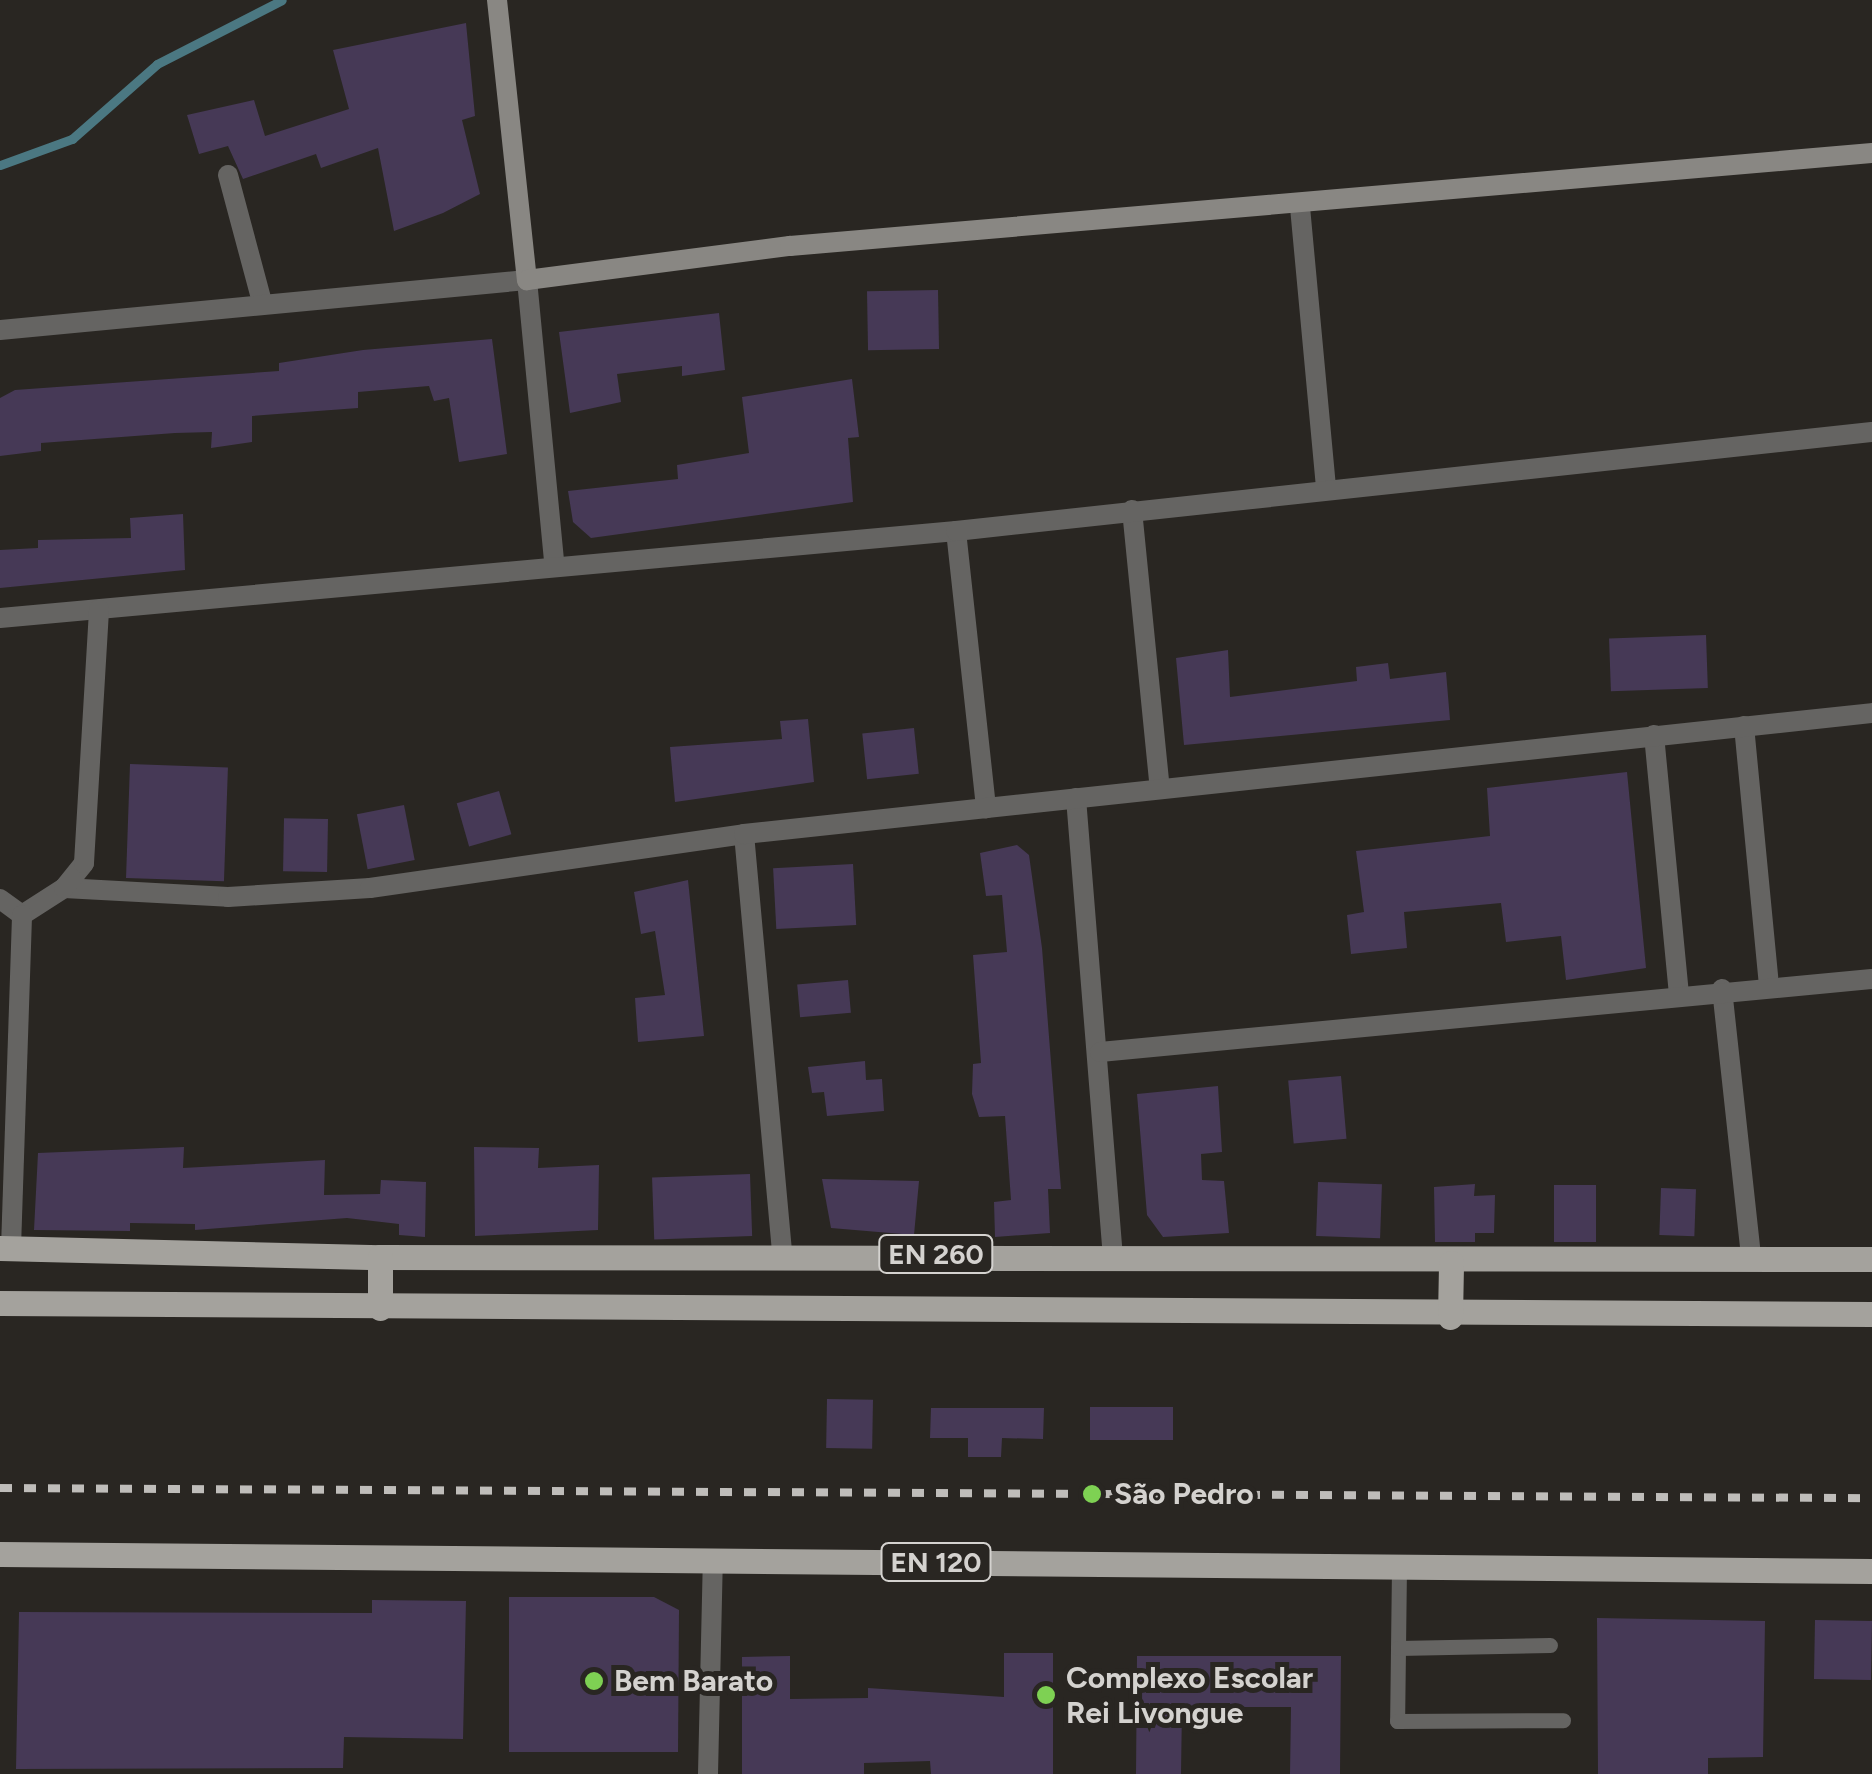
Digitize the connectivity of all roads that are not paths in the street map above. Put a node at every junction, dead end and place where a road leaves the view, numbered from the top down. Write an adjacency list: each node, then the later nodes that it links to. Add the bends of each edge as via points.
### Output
1 (497, 0): 5 (street)
2 (1872, 153): 4 (street)
3 (228, 175): 6 (street)
4 (1300, 207): 5 (street, via 790,246); 9 (street)
5 (527, 280): 6 (street); 12 (street)
6 (262, 302): 7 (street)
7 (0, 330)
8 (1872, 432): 9 (street)
9 (1326, 488): 10 (street)
10 (1132, 510): 11 (street); 18 (street)
11 (956, 531): 12 (street); 20 (street)
12 (554, 562): 13 (street)
13 (98, 609): 14 (street); 22 (street, via 93,808 84,863)
14 (0, 618)
15 (1872, 714): 16 (street)
16 (1744, 726): 17 (street); 26 (street)
17 (1654, 735): 18 (street); 28 (street)
18 (1160, 789): 19 (street)
19 (1076, 798): 20 (street); 29 (street)
20 (986, 808): 21 (street)
21 (744, 834): 22 (street, via 370,888 228,897); 31 (street)
22 (64, 888): 24 (street)
23 (0, 899): 24 (street)
24 (22, 915): 30 (street)
25 (1872, 978): 26 (street)
26 (1769, 984): 27 (street)
27 (1722, 989): 28 (street); 34 (street)
28 (1679, 992): 29 (street)
29 (1100, 1052): 32 (street)
30 (5, 1248): 33 (main road, EN 260)
31 (782, 1252): 32 (main road, EN 260); 33 (main road, EN 260)
32 (1113, 1256): 36 (main road, EN 260)
33 (380, 1257): 38 (main road)
34 (1750, 1258): 35 (main road, EN 260); 36 (main road, EN 260)
35 (1872, 1259)
36 (1451, 1263): 40 (main road)
37 (0, 1302): 38 (main road, EN 260)
38 (380, 1308): 40 (main road, EN 260)
39 (1872, 1314): 40 (main road, EN 260)
40 (1450, 1317)
41 (0, 1554): 42 (main road, EN 120)
42 (713, 1559): 43 (main road, EN 120); 48 (street)
43 (1399, 1567): 44 (main road, EN 120); 46 (lane)
44 (1872, 1570)
45 (1550, 1645): 46 (lane)
46 (1398, 1648): 47 (lane, via 1397,1721)
47 (1563, 1720)
48 (708, 1774)

